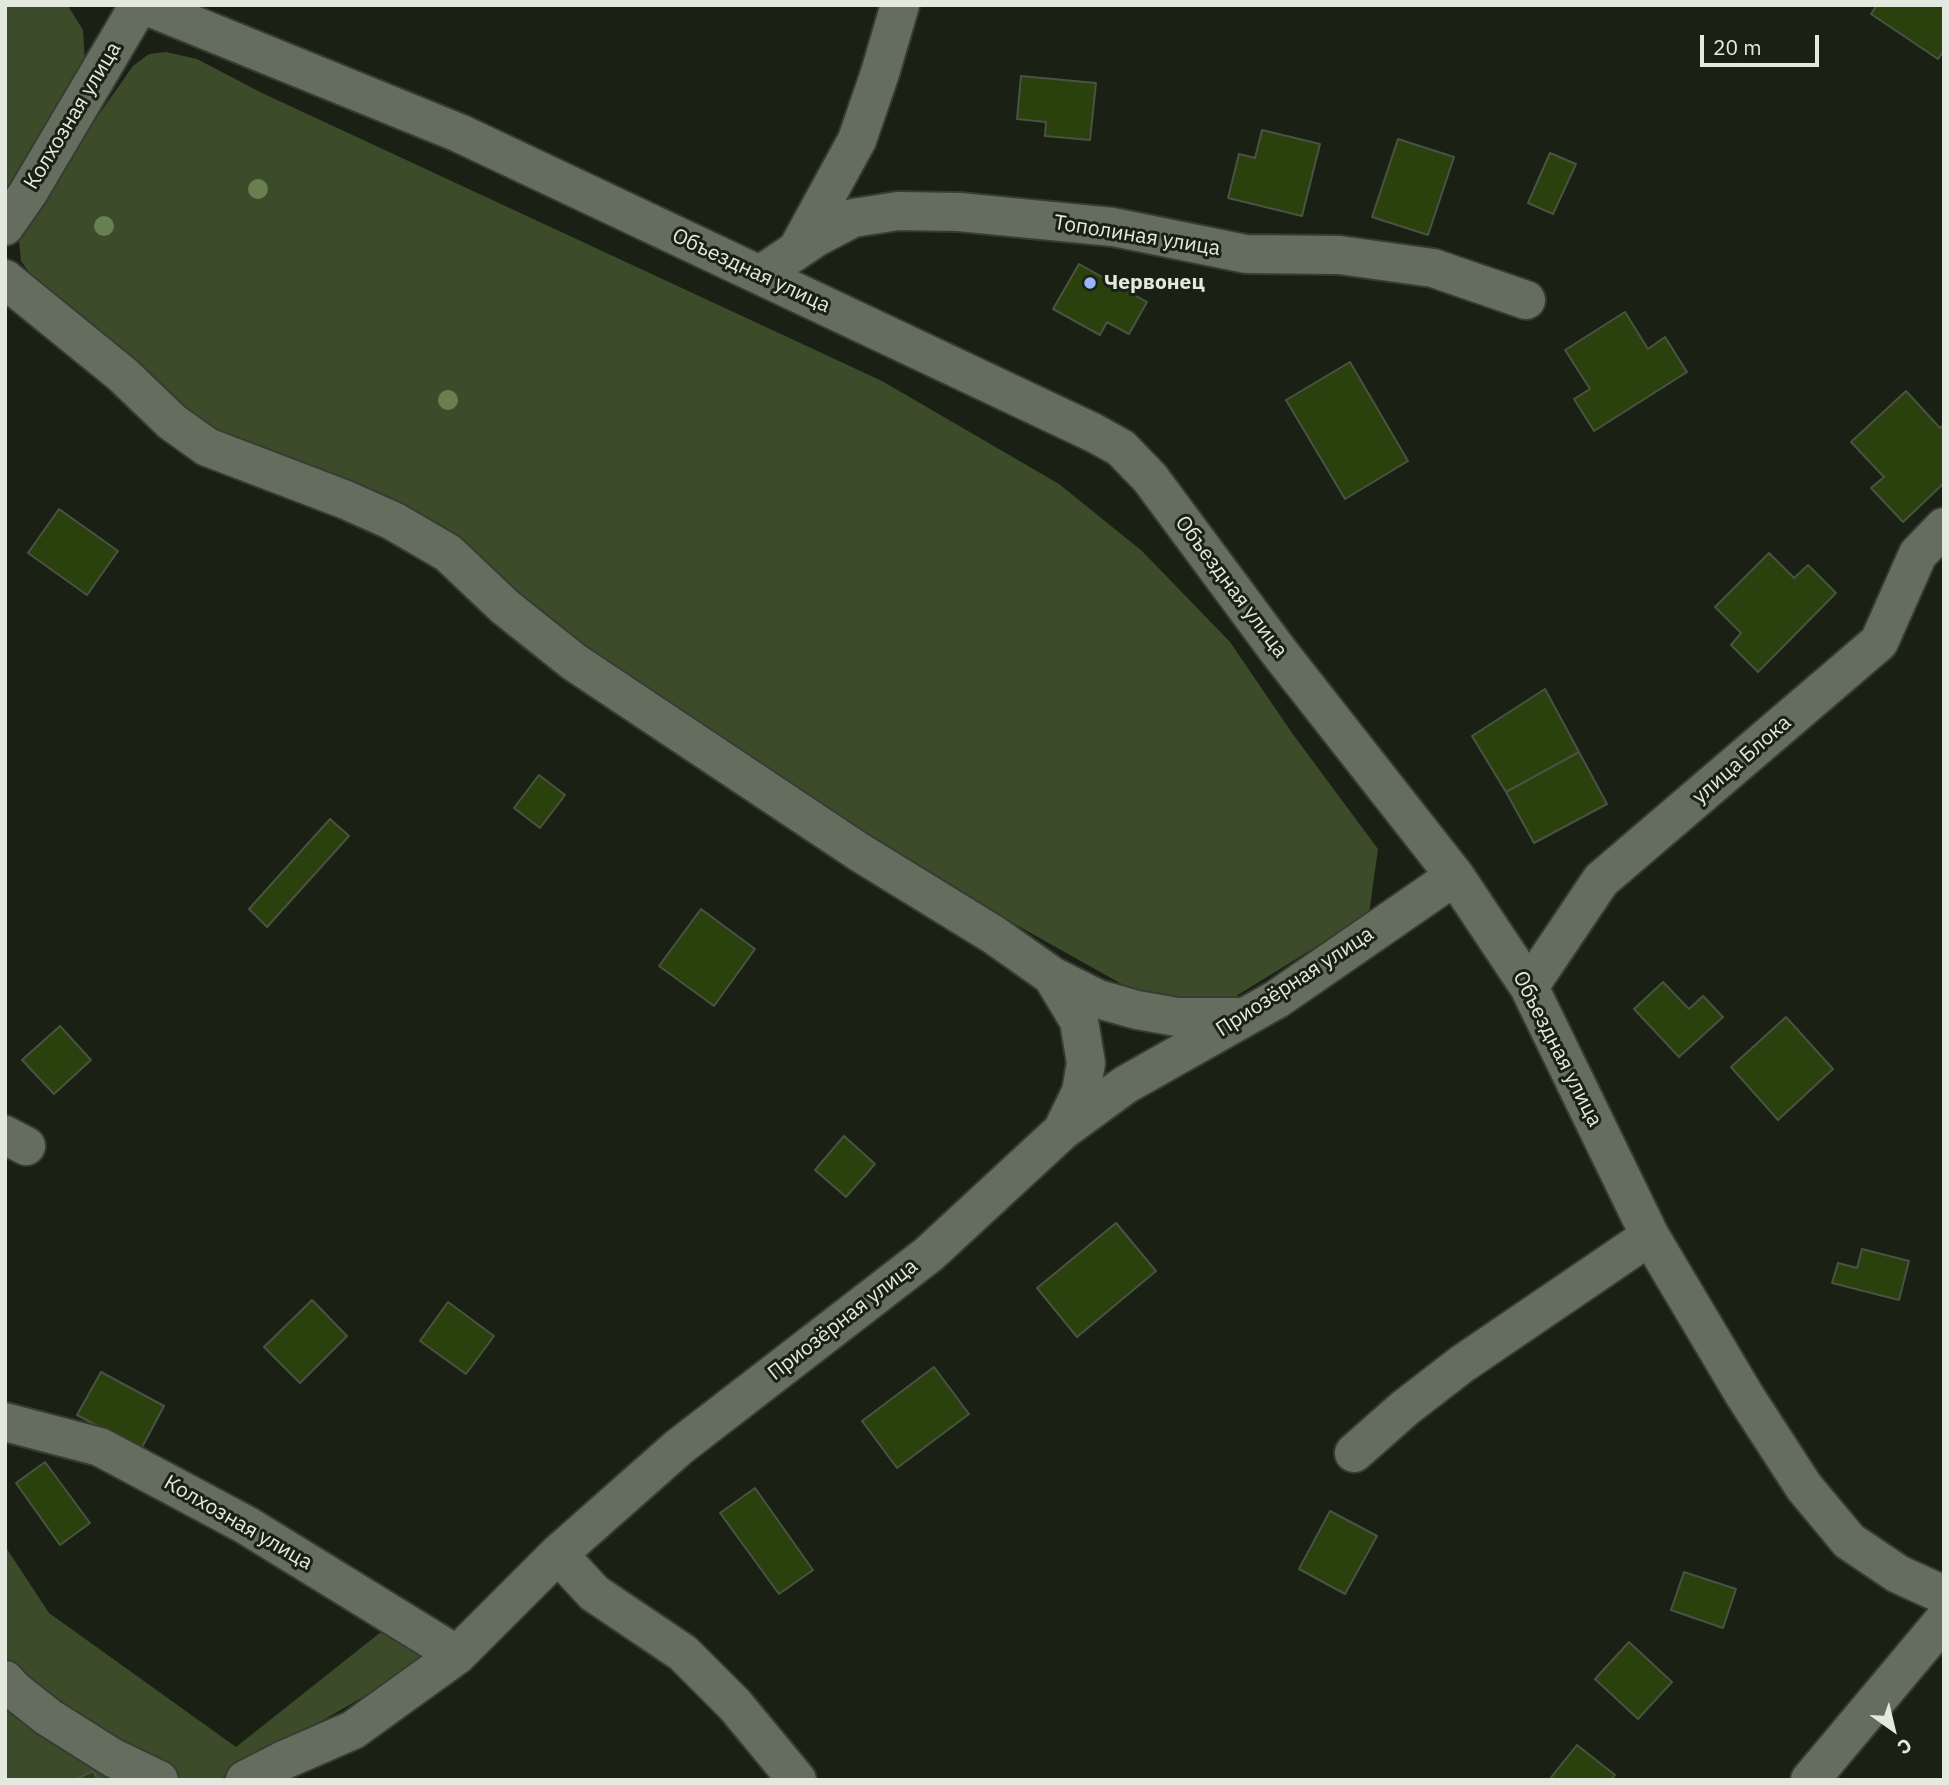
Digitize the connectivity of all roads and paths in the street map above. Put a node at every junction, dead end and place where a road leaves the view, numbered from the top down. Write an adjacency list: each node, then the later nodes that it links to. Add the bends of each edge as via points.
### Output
1 (142, 5): 3 (street, Колхозная улица); 5 (street, Объездная улица, via 458,133)
2 (900, 5): 4 (street, via 857,141)
3 (5, 226)
4 (797, 250): 5 (street, Тополиная улица); 7 (street, Тополиная улица, via 853,218 898,211 959,212 1113,228 1246,254 1339,255 1433,268)
5 (760, 275): 9 (street, Объездная улица, via 1121,448 1150,478)
6 (5, 279): 10 (street, via 207,447 346,500 448,553 505,607 574,662)
7 (1526, 300)
8 (1944, 527): 11 (street, улица Блока, via 1919,554 1879,642 1601,880)
9 (1455, 876): 11 (street, Объездная улица); 12 (street, Приозёрная улица)
10 (1052, 976): 12 (street, via 1098,999 1137,1010 1177,1017); 13 (street, via 1079,1021 1086,1063 1081,1092)
11 (1529, 987): 14 (street, Объездная улица)
12 (1247, 1017): 13 (street, Приозёрная улица, via 1125,1085)
13 (1062, 1131): 17 (street, Приозёрная улица, via 929,1254 678,1447)
14 (1650, 1236): 16 (street, via 1462,1364); 18 (street, Объездная улица, via 1804,1487 1849,1541 1898,1574)
15 (5, 1422): 20 (street, Колхозная улица, via 100,1447 246,1525)
16 (1354, 1453)
17 (558, 1554): 20 (street, Приозёрная улица); 26 (street, via 594,1593 683,1653 735,1705)
18 (1944, 1595)
19 (1944, 1620): 27 (street)
20 (457, 1655): 25 (street, Приозёрная улица, via 353,1730)
21 (5, 1680): 23 (street)
22 (5, 1707): 23 (street)
23 (48, 1717): 24 (street, via 113,1758)
24 (159, 1780)
25 (245, 1780)
26 (797, 1780)
27 (1810, 1780)

